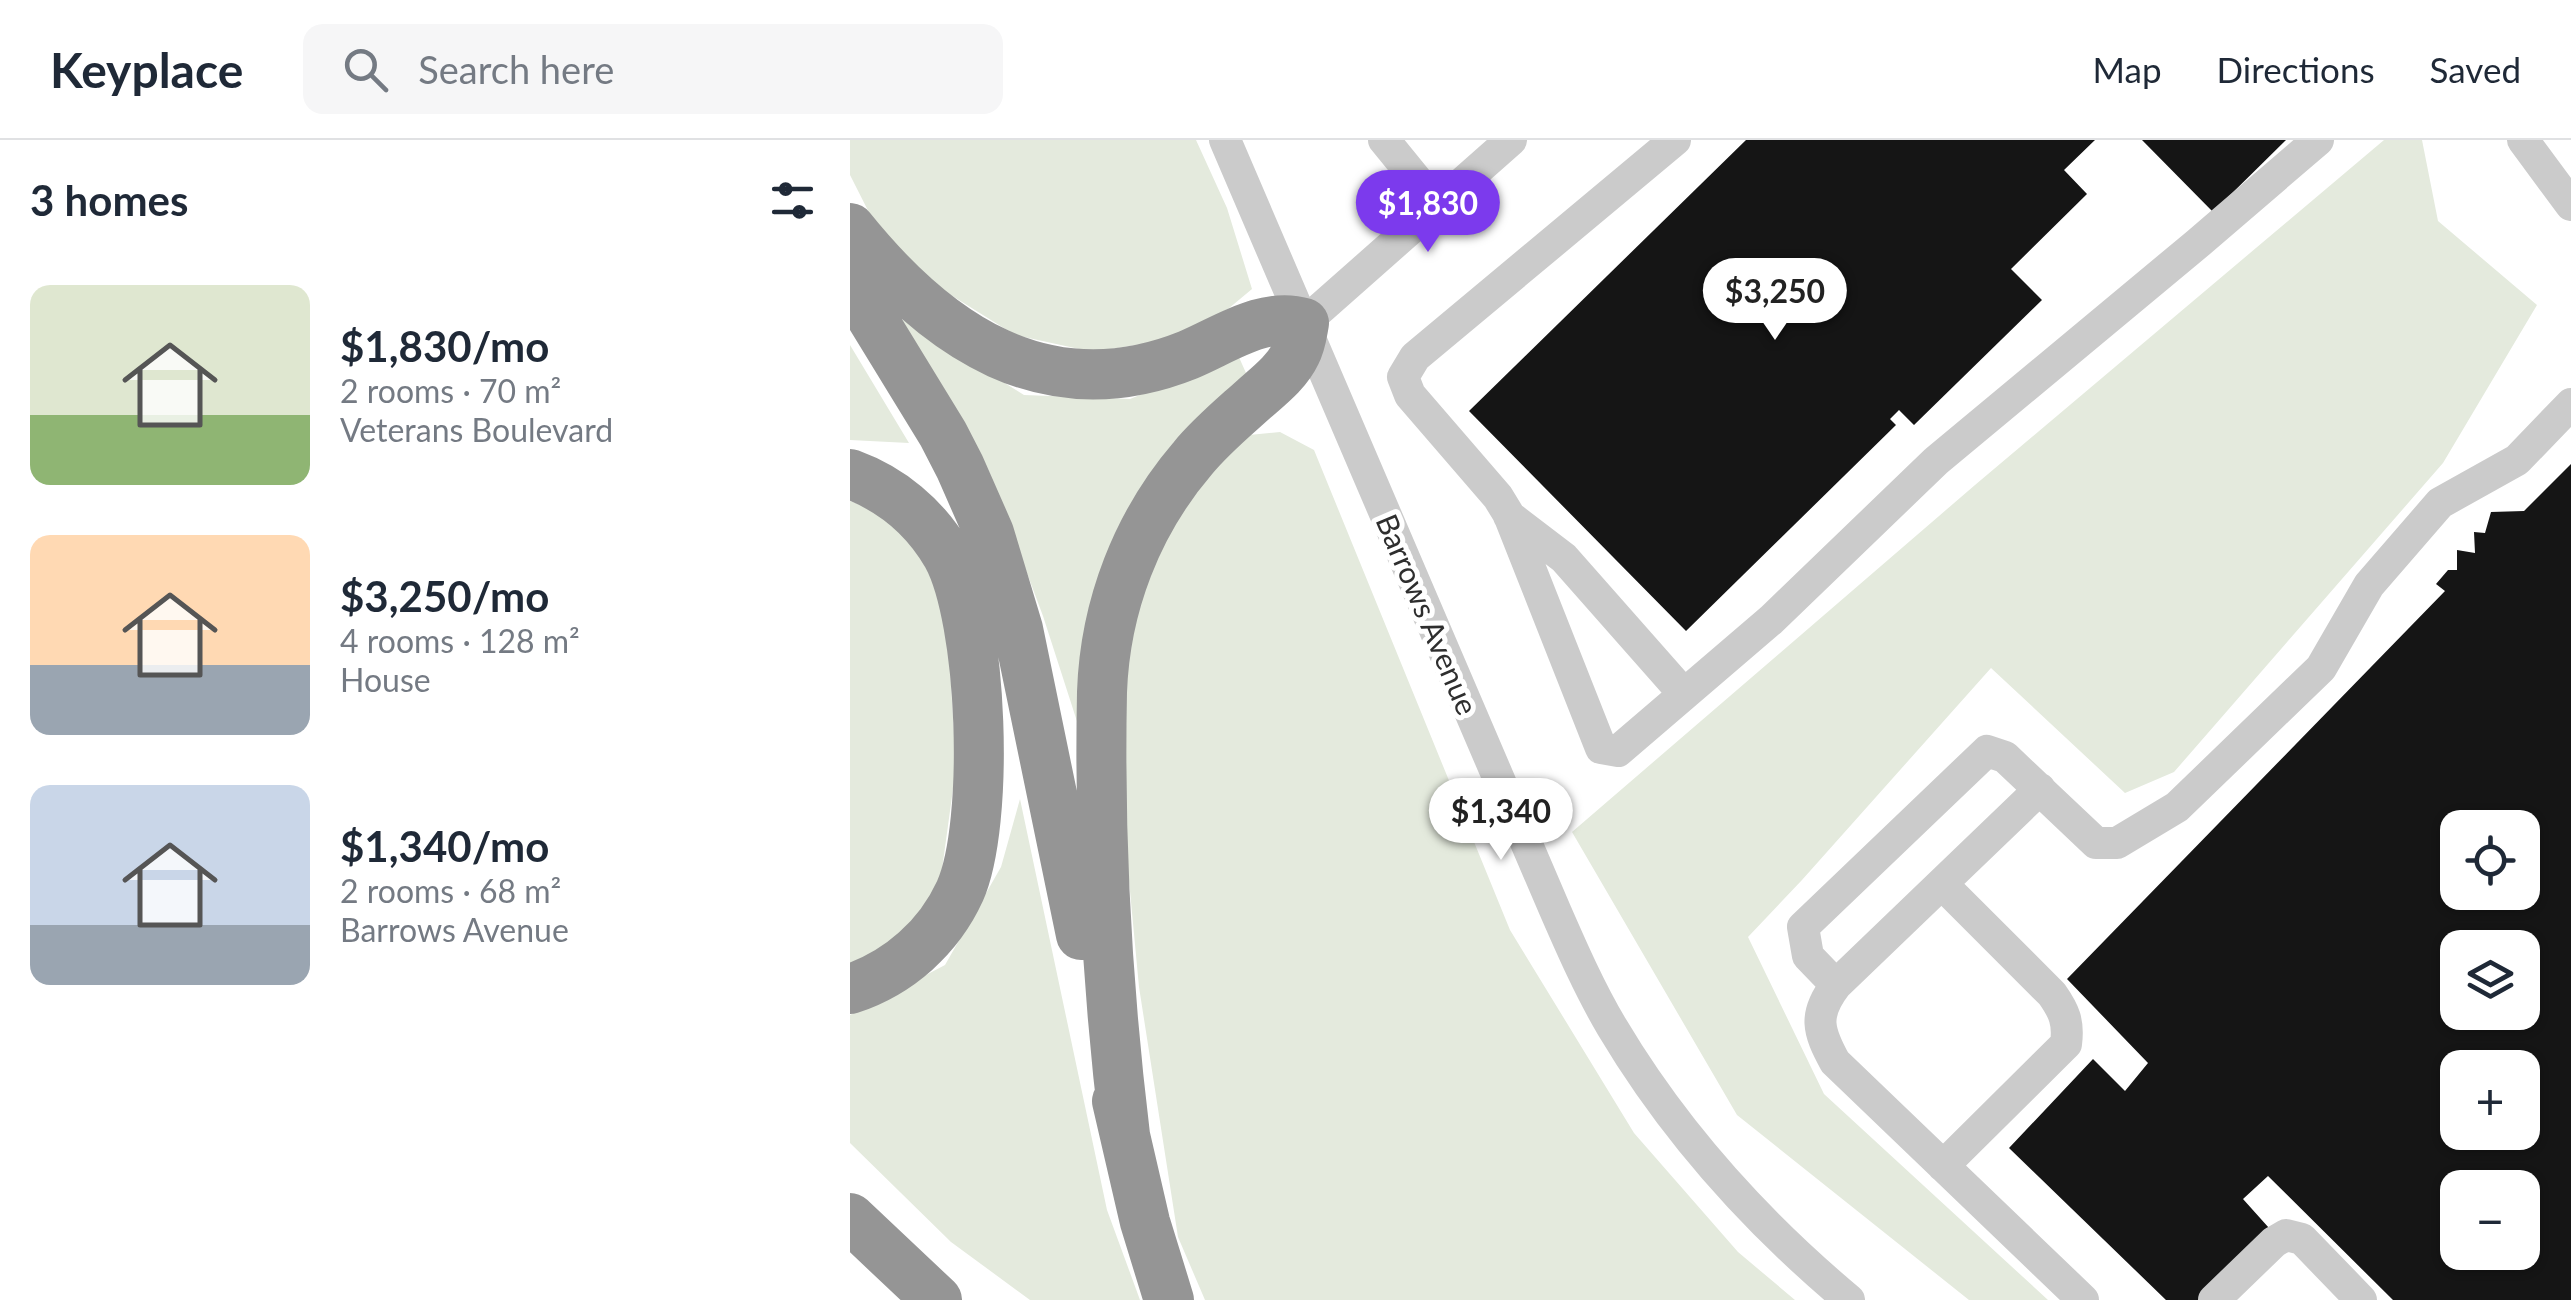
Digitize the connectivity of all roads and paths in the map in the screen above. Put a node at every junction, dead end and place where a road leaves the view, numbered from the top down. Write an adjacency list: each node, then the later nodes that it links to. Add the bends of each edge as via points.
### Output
1 (1225, 140): 11 (street, Barrows Avenue)
2 (1384, 140): 7 (street)
3 (1674, 140): 14 (street, via 1415,357 1403,377 1410,395)
4 (2318, 140): 15 (street, via 1936,461)
5 (2523, 140): 8 (street)
6 (1500, 143): 7 (street)
7 (1437, 205): 11 (street)
8 (2571, 205)
9 (850, 228): 11 (highway, via 947,323 1037,368 1090,375 1142,370 1267,322)
10 (850, 282): 20 (highway, via 960,467 999,562)
11 (1304, 323): 20 (highway, via 1291,362 1211,438 1167,492 1134,551 1110,622 1102,692 1102,852); 25 (street, Barrows Avenue, via 1554,910 1611,1025 1716,1171)
12 (2571, 404): 16 (street, via 2517,460 2440,503 2369,585 2321,668 2177,807 2117,843 2096,843)
13 (850, 474): 19 (highway, via 902,502 948,558 965,606 978,720 974,830 962,886 944,919 906,960)
14 (1509, 516): 15 (street, via 1564,558); 15 (street, via 1601,748 1618,751)
15 (1684, 694)
16 (2040, 789): 17 (street); 18 (street, via 2005,757 1986,751 1803,927 1808,956)
17 (1942, 884): 18 (street); 21 (street, via 2052,994 2068,1026 2066,1044)
18 (1836, 985): 21 (street, via 1822,1003 1820,1034 1835,1062)
19 (850, 989)
20 (1125, 1135): 24 (highway)
21 (1943, 1166): 26 (street)
22 (850, 1218): 23 (highway)
23 (937, 1300)
24 (1168, 1300)
25 (1849, 1300)
26 (2084, 1300)
27 (2214, 1300): 28 (street, via 2286,1235 2302,1239)
28 (2362, 1300)

